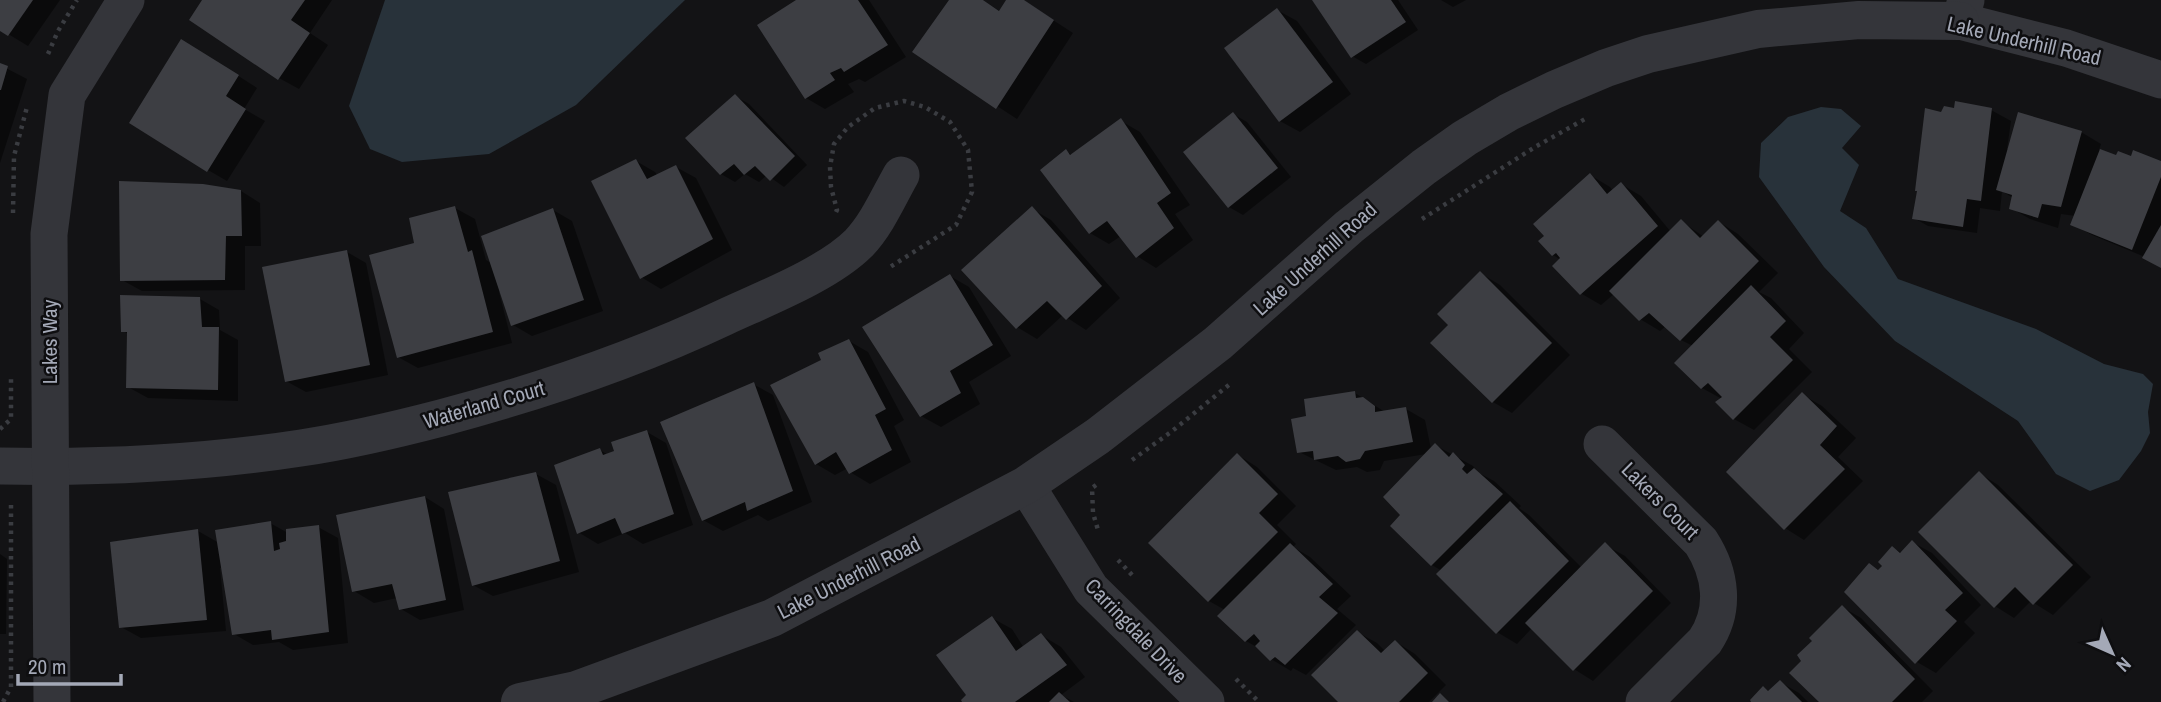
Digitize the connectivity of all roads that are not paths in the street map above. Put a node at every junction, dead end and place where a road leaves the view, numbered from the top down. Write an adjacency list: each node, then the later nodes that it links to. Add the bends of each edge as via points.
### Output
1 (126, 0): 6 (street, Lakes Way, via 67,95 49,234)
2 (1963, 11): 3 (street, Lake Underhill Road); 8 (street, Lake Underhill Road, via 1758,29 1705,39 1606,68 1509,112 1384,197 1218,343)
3 (2161, 80)
4 (901, 175): 6 (street, Waterland Court, via 871,228 845,255 704,327 584,375 432,420 300,448)
5 (1602, 443): 12 (street, Lakers Court, via 1701,542 1720,598 1712,631)
6 (51, 467): 7 (street, Waterland Court); 9 (street, Lakes Way)
7 (6, 480)
8 (1026, 485): 10 (street, Lake Underhill Road, via 772,618 576,690); 11 (street, Carringdale Drive, via 1091,589)
9 (52, 702)
10 (520, 702)
11 (1206, 702)
12 (1644, 702)

